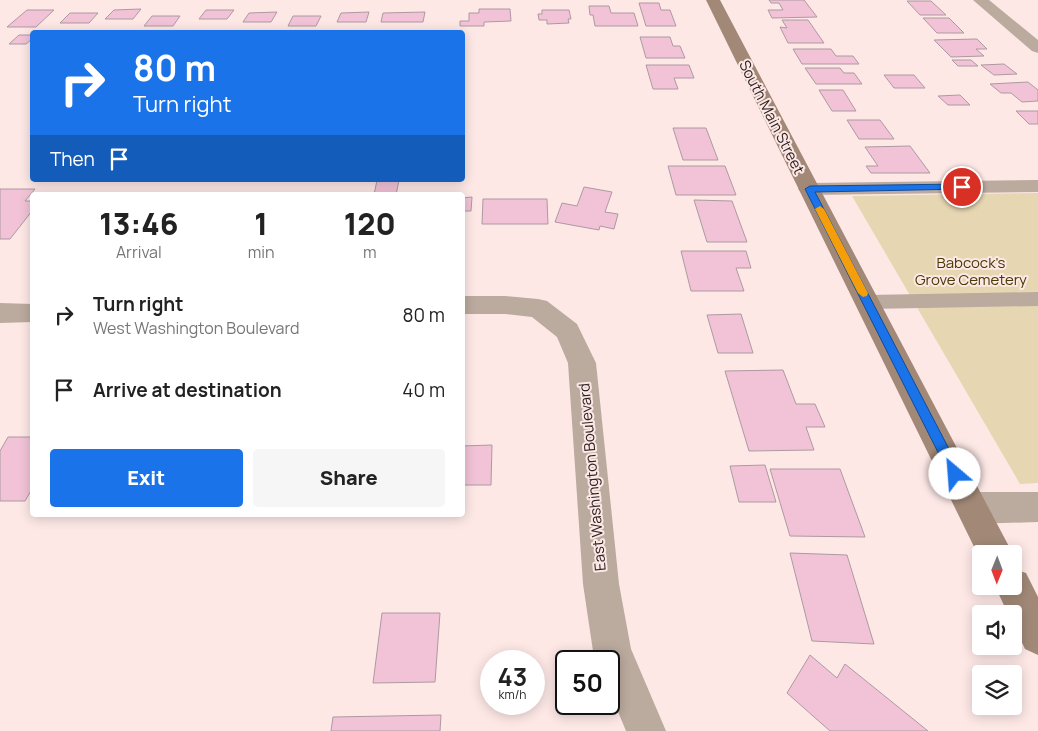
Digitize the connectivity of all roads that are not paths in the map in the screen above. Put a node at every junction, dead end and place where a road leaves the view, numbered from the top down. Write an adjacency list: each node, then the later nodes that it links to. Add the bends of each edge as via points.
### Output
1 (713, 0): 5 (main road, South Main Street)
2 (980, 0): 3 (street)
3 (1038, 48)
4 (1038, 186): 5 (street)
5 (810, 189): 7 (main road, South Main Street)
6 (1038, 299): 7 (lane)
7 (868, 302): 12 (main road, South Main Street)
8 (465, 305): 16 (street, East Washington Boulevard, via 505,304 538,308 568,331 582,363 601,584 612,651)
9 (30, 312): 10 (street)
10 (0, 313)
11 (1038, 507): 12 (street)
12 (973, 508): 13 (main road, South Main Street)
13 (992, 545)
14 (1018, 595): 15 (main road)
15 (1038, 636)
16 (646, 731)

